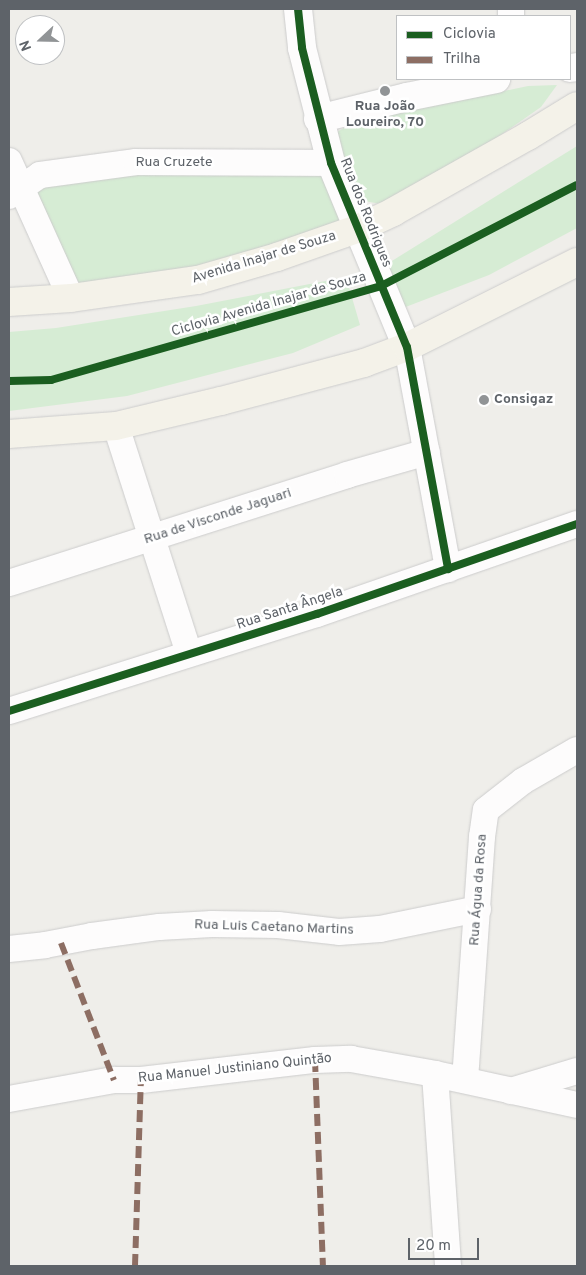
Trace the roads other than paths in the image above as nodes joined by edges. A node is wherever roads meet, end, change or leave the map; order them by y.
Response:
1 (298, 9) edge
2 (491, 80) edge
3 (577, 106) edge
4 (318, 119) junction
5 (9, 161) edge
6 (331, 164) junction
7 (15, 192) edge
8 (357, 229) junction
9 (577, 262) edge
10 (71, 298) junction
11 (9, 302) edge
12 (407, 347) junction
13 (116, 426) junction
14 (9, 434) edge
15 (427, 452) junction
16 (577, 524) edge
17 (151, 538) junction
18 (448, 570) junction
19 (9, 584) edge
20 (189, 654) junction
21 (9, 711) edge
22 (577, 750) edge
23 (478, 909) junction
24 (9, 948) edge
25 (577, 1071) edge
26 (435, 1074) junction
27 (464, 1080) junction
28 (510, 1092) junction
29 (9, 1099) edge
30 (577, 1105) edge
31 (448, 1266) edge

1 - 4 street, Rua dos Rodrigues
2 - 4 street
3 - 8 main road, Avenida Inajar de Souza
4 - 6 street, Rua dos Rodrigues
5 - 7 street
6 - 7 street, Rua Cruzete
6 - 8 street, Rua dos Rodrigues
7 - 10 street
8 - 10 main road, Avenida Inajar de Souza
8 - 12 street, Rua dos Rodrigues
9 - 12 main road
10 - 11 main road, Avenida Inajar de Souza
12 - 13 main road
12 - 15 street, Rua dos Rodrigues
13 - 14 main road
13 - 17 street
15 - 17 street, Rua de Visconde Jaguari
15 - 18 street, Rua dos Rodrigues
16 - 18 street, Rua Santa Ângela
17 - 19 street, Rua de Visconde Jaguari
17 - 20 street
18 - 20 street, Rua Santa Ângela
20 - 21 street, Rua Santa Ângela
22 - 23 street, Rua Água da Rosa
23 - 24 street, Rua Luis Caetano Martins
23 - 27 street, Rua Água da Rosa
25 - 28 street
26 - 27 street, Rua Manuel Justiniano Quintão
26 - 29 street, Rua Manuel Justiniano Quintão
26 - 31 street
27 - 28 street, Rua Manuel Justiniano Quintão
28 - 30 street, Rua Manuel Justiniano Quintão

